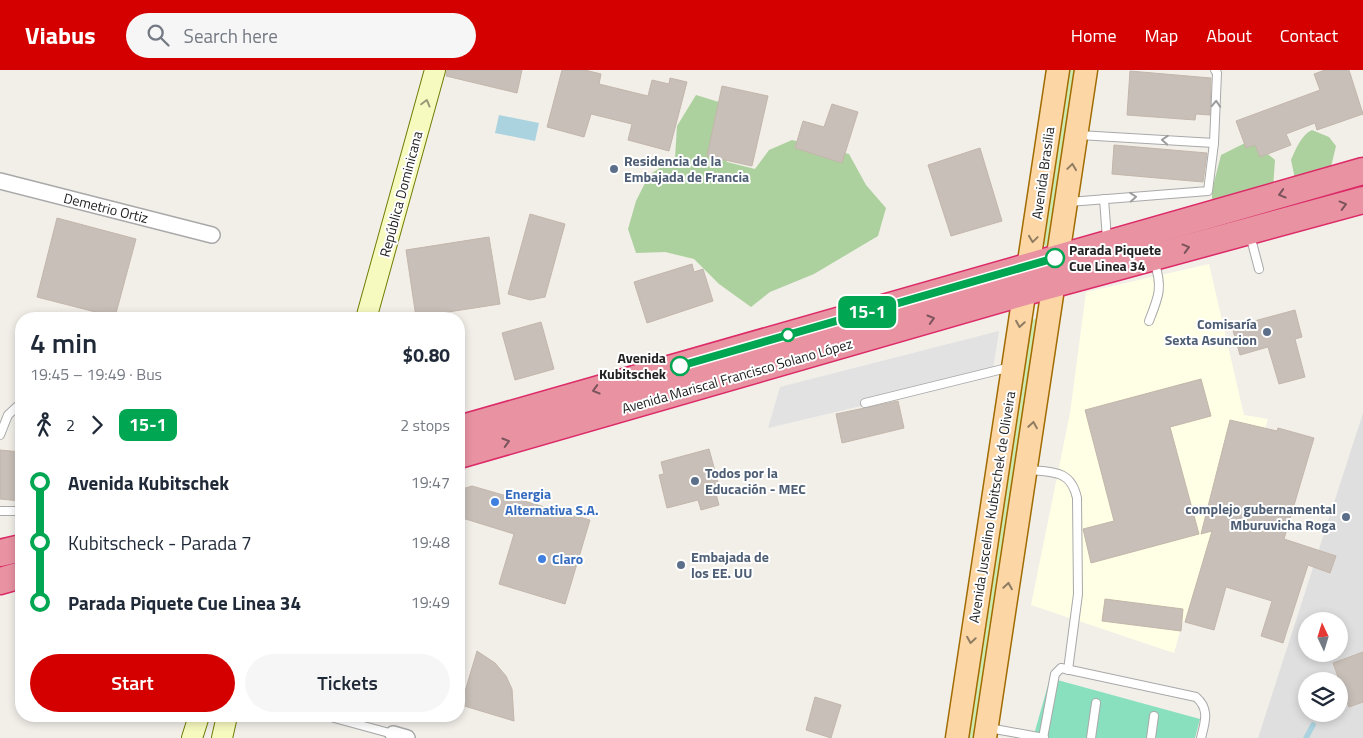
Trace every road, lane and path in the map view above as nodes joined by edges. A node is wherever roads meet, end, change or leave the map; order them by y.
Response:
1 (435, 70) edge
2 (1058, 70) edge
3 (1086, 70) edge
4 (1215, 70) edge
5 (1077, 135) junction
6 (1214, 143) junction
7 (1363, 172) edge
8 (0, 181) edge
9 (1208, 191) junction
10 (1104, 199) junction
11 (1363, 200) edge
12 (1067, 202) junction
13 (1205, 208) junction
14 (1249, 231) junction
15 (212, 235) dead end
16 (1108, 243) junction
17 (1153, 257) junction
18 (1057, 269) junction
19 (1259, 269) dead end
20 (1027, 278) junction
21 (368, 312) edge
22 (1150, 321) dead end
23 (1013, 366) junction
24 (865, 403) dead end
25 (15, 409) edge
26 (465, 427) edge
27 (0, 435) edge
28 (465, 454) edge
29 (1026, 470) junction
30 (0, 510) edge
31 (15, 511) edge
32 (15, 550) edge
33 (0, 554) edge
34 (15, 577) edge
35 (0, 581) edge
36 (975, 616) junction
37 (1003, 621) junction
38 (1068, 670) junction
39 (1096, 703) dead end
40 (1154, 716) dead end
41 (196, 722) edge
42 (226, 722) edge
43 (349, 722) edge
44 (985, 733) edge
45 (400, 736) edge
46 (192, 738) edge
47 (222, 738) edge
48 (957, 738) edge
49 (1044, 738) edge
50 (1091, 738) edge
51 (1151, 738) edge
52 (1201, 738) edge

21 -> 1 street, República Dominicana
2 -> 20 main road, Avenida Brasilia
3 - 5 main road, Avenida Brasilia
6 -> 4 lane
6 -> 5 lane
12 -> 5 main road, Avenida Brasilia
6 - 9 lane
7 -> 13 highway, Avenida Mariscal Francisco Solano López
8 - 15 street, Demetrio Ortiz
10 -> 9 lane
9 - 13 lane
10 - 12 lane
10 - 16 lane
14 -> 11 highway, Avenida Mariscal Francisco Solano López
12 - 18 main road, Avenida Brasilia
13 - 16 highway, Avenida Mariscal Francisco Solano López
17 -> 14 highway, Avenida Mariscal Francisco Solano López
14 - 19 lane
16 - 18 highway, Avenida Mariscal Francisco Solano López
17 - 18 highway, Avenida Mariscal Francisco Solano López
17 - 22 lane
18 - 20 highway, Avenida Mariscal Francisco Solano López
29 -> 18 main road, Avenida Juscelino Kubitschek de Oliveira
20 -> 23 main road, Avenida Juscelino Kubitschek de Oliveira
20 -> 26 highway, Avenida Mariscal Francisco Solano López
28 -> 20 highway, Avenida Mariscal Francisco Solano López
23 - 24 lane
23 - 36 main road, Avenida Juscelino Kubitschek de Oliveira
25 - 27 lane
37 -> 29 main road, Avenida Juscelino Kubitschek de Oliveira
29 - 38 lane
30 - 31 lane
32 - 33 highway
34 - 35 highway
36 - 37 main road
36 -> 48 main road, Avenida Juscelino Kubitschek de Oliveira
37 - 44 main road, Avenida Juscelino Kubitschek de Oliveira
38 - 49 lane
38 - 52 lane
39 - 50 lane
40 - 51 lane
41 - 46 street
42 - 47 street
43 - 45 lane
44 - 49 lane

